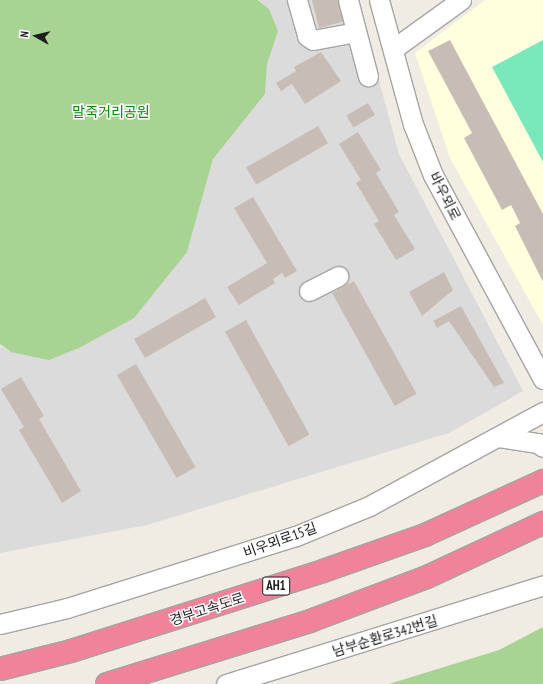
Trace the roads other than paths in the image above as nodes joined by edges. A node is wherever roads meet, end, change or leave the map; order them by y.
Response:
1 (297, 0) edge
2 (348, 0) edge
3 (379, 0) edge
4 (461, 0) edge
5 (356, 32) junction
6 (393, 49) junction
7 (368, 76) dead end
8 (338, 276) dead end
9 (309, 291) dead end
10 (542, 375) edge
11 (543, 412) edge
12 (499, 436) junction
13 (543, 447) edge
14 (543, 481) edge
15 (543, 523) edge
16 (543, 585) edge
17 (0, 624) edge
18 (0, 669) edge
19 (107, 684) edge
20 (226, 684) edge

1 - 5 street
2 - 5 street
3 - 6 street, 바우뫼로
4 - 6 street
5 - 7 street
6 - 10 street, 바우뫼로
8 - 9 street
11 - 12 street, 비우뫼로15길
12 - 13 street
12 - 17 street, 비우뫼로15길
14 - 18 highway, 경부고속도로 / AH1
15 - 19 highway
16 - 20 street, 남부순환로342번길

